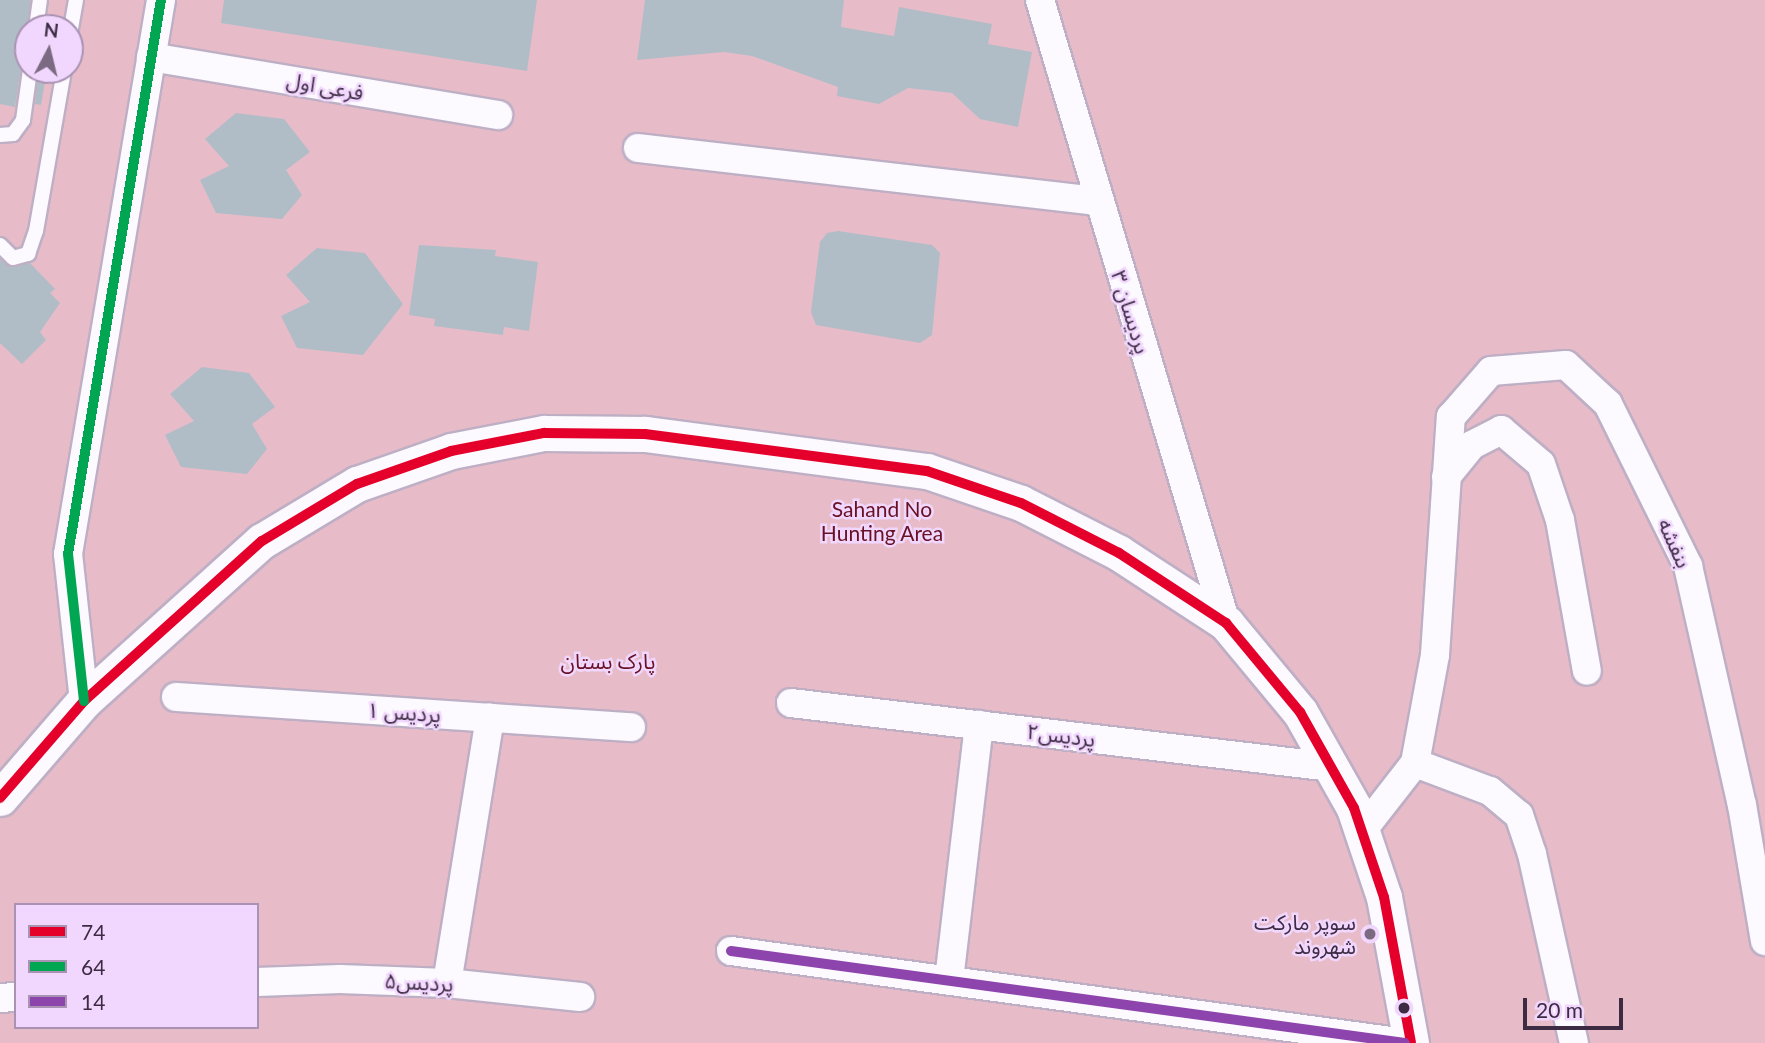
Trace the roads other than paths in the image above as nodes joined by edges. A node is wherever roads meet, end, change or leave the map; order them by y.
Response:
1 (161, 0) edge
2 (1040, 0) edge
3 (151, 57) junction
4 (28, 84) edge
5 (62, 84) edge
6 (498, 116) dead end
7 (0, 135) edge
8 (638, 148) dead end
9 (1097, 201) junction
10 (0, 246) edge
11 (1446, 477) junction
12 (1226, 623) junction
13 (1587, 671) dead end
14 (176, 697) dead end
15 (84, 701) junction
16 (790, 703) dead end
17 (490, 717) junction
18 (979, 725) junction
19 (631, 727) dead end
20 (1415, 763) junction
21 (1331, 767) junction
22 (0, 798) edge
23 (1362, 831) junction
24 (1765, 940) edge
25 (731, 951) dead end
26 (949, 980) junction
27 (259, 982) edge
28 (447, 983) junction
29 (580, 997) dead end
30 (1405, 1043) edge
31 (1411, 1043) edge
32 (1574, 1043) edge

1 - 3 street
2 - 9 street, پردیسان ۳
3 - 6 street, فرعی اول
3 - 15 street
4 - 7 lane
5 - 10 lane
8 - 9 street
9 - 12 street, پردیسان ۳
11 - 13 street
11 - 20 street, بنفشه
11 - 24 street, بنفشه
12 - 15 street
12 - 21 street
14 - 17 street, پردیس ۱
15 - 22 street
16 - 18 street, پردیس۲
17 - 19 street, پردیس ۱
17 - 28 street
18 - 21 street, پردیس۲
18 - 26 street
20 - 23 street, بنفشه
20 - 32 street
21 - 23 street
23 - 31 street
25 - 26 street
26 - 30 street
27 - 28 street, پردیس۵
28 - 29 street, پردیس۵

